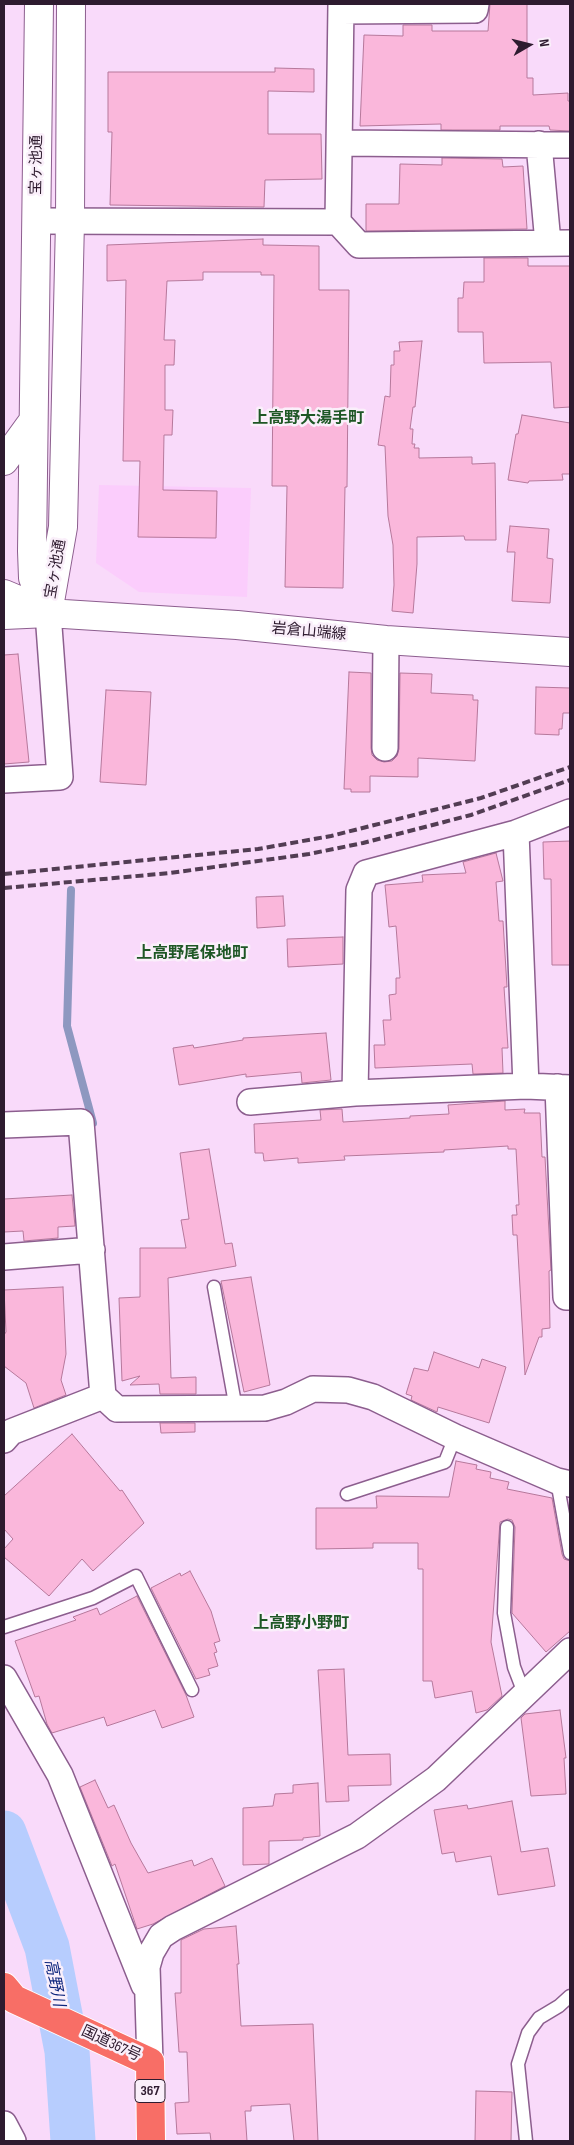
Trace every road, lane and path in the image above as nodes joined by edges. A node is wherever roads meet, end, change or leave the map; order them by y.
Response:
1 (39, 4) edge
2 (71, 4) edge
3 (476, 4) edge
4 (341, 8) edge
5 (340, 143) junction
6 (540, 144) junction
7 (570, 145) edge
8 (36, 221) junction
9 (70, 221) junction
10 (338, 222) junction
11 (559, 243) edge
12 (33, 422) junction
13 (4, 461) edge
14 (4, 594) edge
15 (48, 613) junction
16 (4, 615) edge
17 (386, 640) junction
18 (570, 652) edge
19 (385, 748) dead end
20 (4, 780) edge
21 (570, 812) edge
22 (516, 833) junction
23 (526, 1086) junction
24 (564, 1087) edge
25 (355, 1093) junction
26 (250, 1102) dead end
27 (4, 1125) edge
28 (92, 1250) junction
29 (4, 1257) edge
30 (214, 1287) dead end
31 (570, 1297) edge
32 (103, 1396) junction
33 (236, 1409) junction
34 (455, 1437) junction
35 (4, 1440) edge
36 (564, 1482) edge
37 (347, 1494) dead end
38 (507, 1528) dead end
39 (570, 1552) edge
40 (4, 1627) edge
41 (570, 1651) edge
42 (4, 1678) edge
43 (192, 1690) dead end
44 (524, 1693) junction
45 (7, 1994) edge
46 (148, 1995) junction
47 (570, 1996) edge
48 (140, 2058) junction
49 (4, 2124) edge
50 (13, 2141) edge
51 (151, 2141) edge
52 (526, 2141) edge

1 - 8 street, 宝ヶ池通
2 - 9 street, 宝ヶ池通
3 - 4 street
4 - 5 street
5 - 6 street
5 - 10 street
6 - 7 street
6 - 11 street
8 - 9 street
8 - 12 street, 宝ヶ池通
9 - 10 street
9 - 15 street, 宝ヶ池通
10 - 11 street
12 - 13 street
12 - 15 street, 宝ヶ池通
14 - 15 street
15 - 16 street
15 - 17 street, 岩倉山端線
15 - 20 street
17 - 18 street, 岩倉山端線
17 - 19 street
21 - 22 street
22 - 23 street
22 - 25 street
23 - 24 street
23 - 25 street
24 - 31 street
25 - 26 street
27 - 28 street
28 - 29 street
28 - 32 street
30 - 33 lane
32 - 33 street
32 - 35 street
33 - 34 street
34 - 36 street
34 - 37 lane
36 - 39 lane
38 - 44 lane
40 - 43 lane
41 - 44 street
42 - 46 street
44 - 46 street
45 - 48 highway, 国道367号
46 - 48 street
47 - 52 lane
48 - 51 highway, 国道367号 / 367
49 - 50 street

